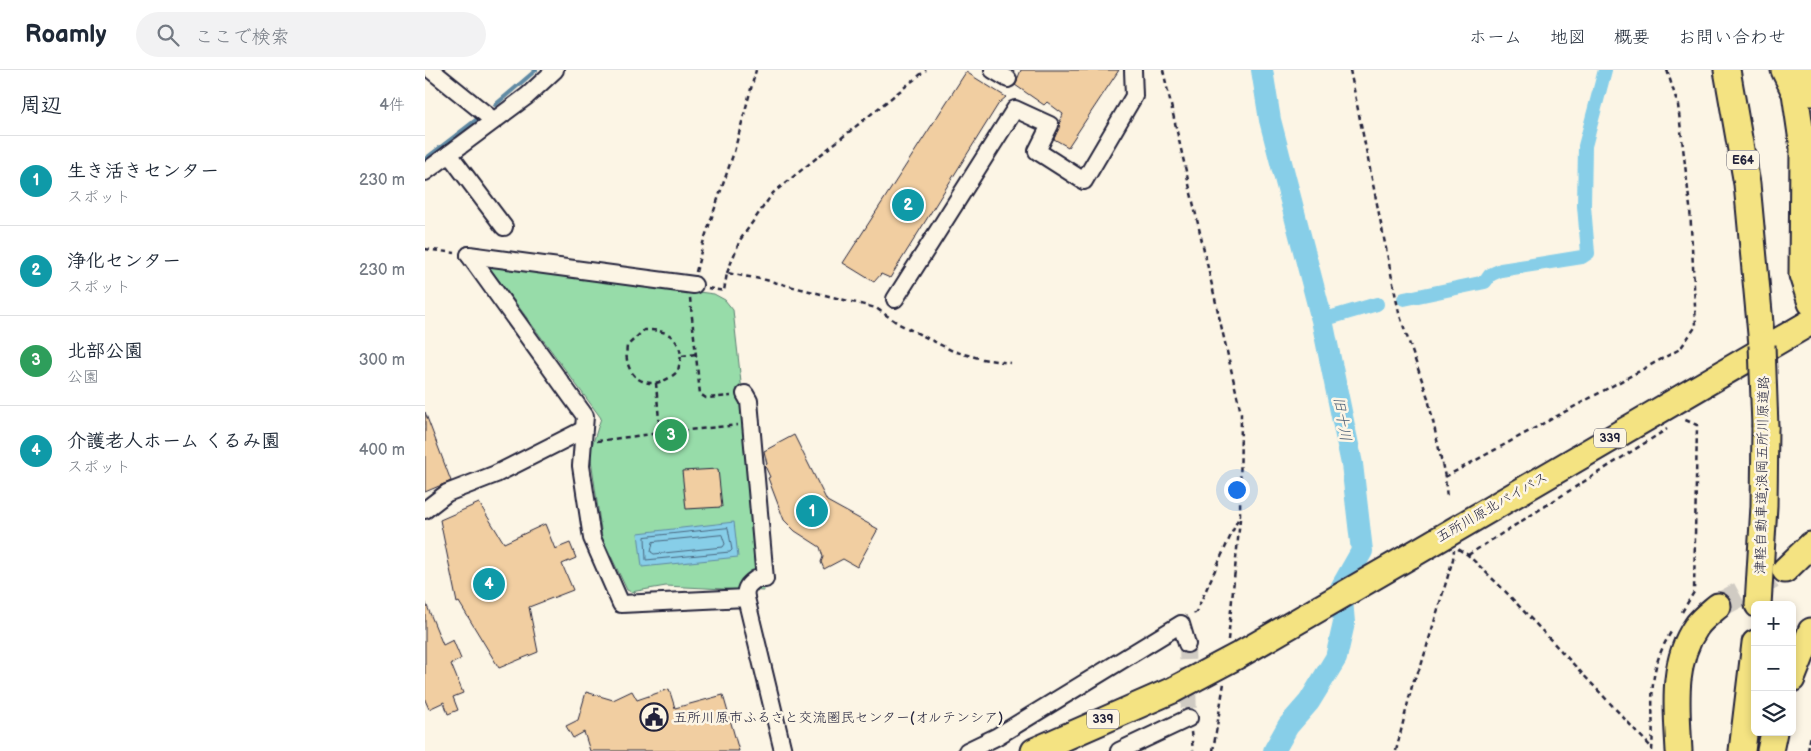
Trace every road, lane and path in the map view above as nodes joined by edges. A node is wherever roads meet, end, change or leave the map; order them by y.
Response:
1 (431, 70) edge
2 (555, 70) edge
3 (756, 70) edge
4 (926, 70) edge
5 (993, 70) edge
6 (1133, 70) edge
7 (1163, 70) edge
8 (1350, 70) edge
9 (1667, 70) edge
10 (1727, 70) edge
11 (1784, 70) edge
12 (1804, 70) edge
13 (1008, 80) dead end
14 (1811, 93) edge
15 (493, 120) junction
16 (449, 154) junction
17 (425, 172) edge
18 (504, 227) dead end
19 (425, 249) edge
20 (469, 255) junction
21 (727, 273) junction
22 (692, 285) junction
23 (895, 298) dead end
24 (1811, 303) edge
25 (1811, 322) edge
26 (696, 354) junction
27 (681, 356) junction
28 (1010, 363) dead end
29 (656, 383) junction
30 (745, 394) joint
31 (1676, 423) dead end
32 (751, 424) junction
33 (1668, 429) dead end
34 (660, 433) junction
35 (583, 437) junction
36 (1445, 477) junction
37 (1447, 499) dead end
38 (425, 510) edge
39 (1240, 515) junction
40 (1811, 545) edge
41 (1468, 555) junction
42 (1785, 570) tunnel mouth
43 (746, 598) junction
44 (1759, 601) edge
45 (1718, 606) tunnel mouth
46 (1681, 616) dead end
47 (1181, 624) junction
48 (1672, 630) dead end
49 (1811, 631) edge
50 (1187, 644) tunnel mouth
51 (1228, 645) dead end
52 (1755, 646) edge
53 (1796, 668) edge
54 (1225, 673) dead end
55 (1173, 690) junction
56 (1189, 718) joint
57 (1811, 734) edge
58 (1773, 736) edge
59 (1652, 749) edge
60 (783, 751) edge
61 (967, 751) edge
62 (1034, 751) edge
63 (1067, 751) edge
64 (1119, 751) edge
65 (1193, 751) edge
66 (1213, 751) edge
67 (1396, 751) edge
68 (1679, 751) edge
69 (1742, 751) edge
70 (1770, 751) edge
71 (1808, 751) edge

1 - 15 street
2 - 15 street
3 - 22 path
4 - 21 path
5 - 13 street
6 - 23 street
7 - 39 path
8 - 36 path
9 - 36 path
10 - 44 highway, 津軽自動車道;浪岡五所川原道路 / E64, bridge
11 - 24 highway
12 - 14 highway
15 - 16 street
16 - 17 street
16 - 18 street
19 - 20 path
20 - 22 street
20 - 35 street
21 - 22 path
21 - 28 path
22 - 26 path
25 - 55 highway, 五所川原北バイパス / 339, bridge
26 - 27 path
26 - 30 path
27 - 29 path
27 - 29 path
29 - 34 path
30 - 32 street
31 - 46 path
32 - 34 path
32 - 43 street
33 - 41 path
34 - 35 path
35 - 38 street
35 - 43 street
36 - 37 path
39 - 47 path
39 - 51 path
40 - 42 highway
41 - 59 path
41 - 67 path
43 - 60 street
45 - 68 highway
47 - 50 street
47 - 61 street
48 - 59 path
49 - 53 highway
52 - 69 highway
54 - 66 path
55 - 62 highway, 五所川原北バイパス / 339
55 - 63 highway, 五所川原北バイパス / 339
56 - 64 street
56 - 65 path
57 - 71 path
58 - 70 highway

